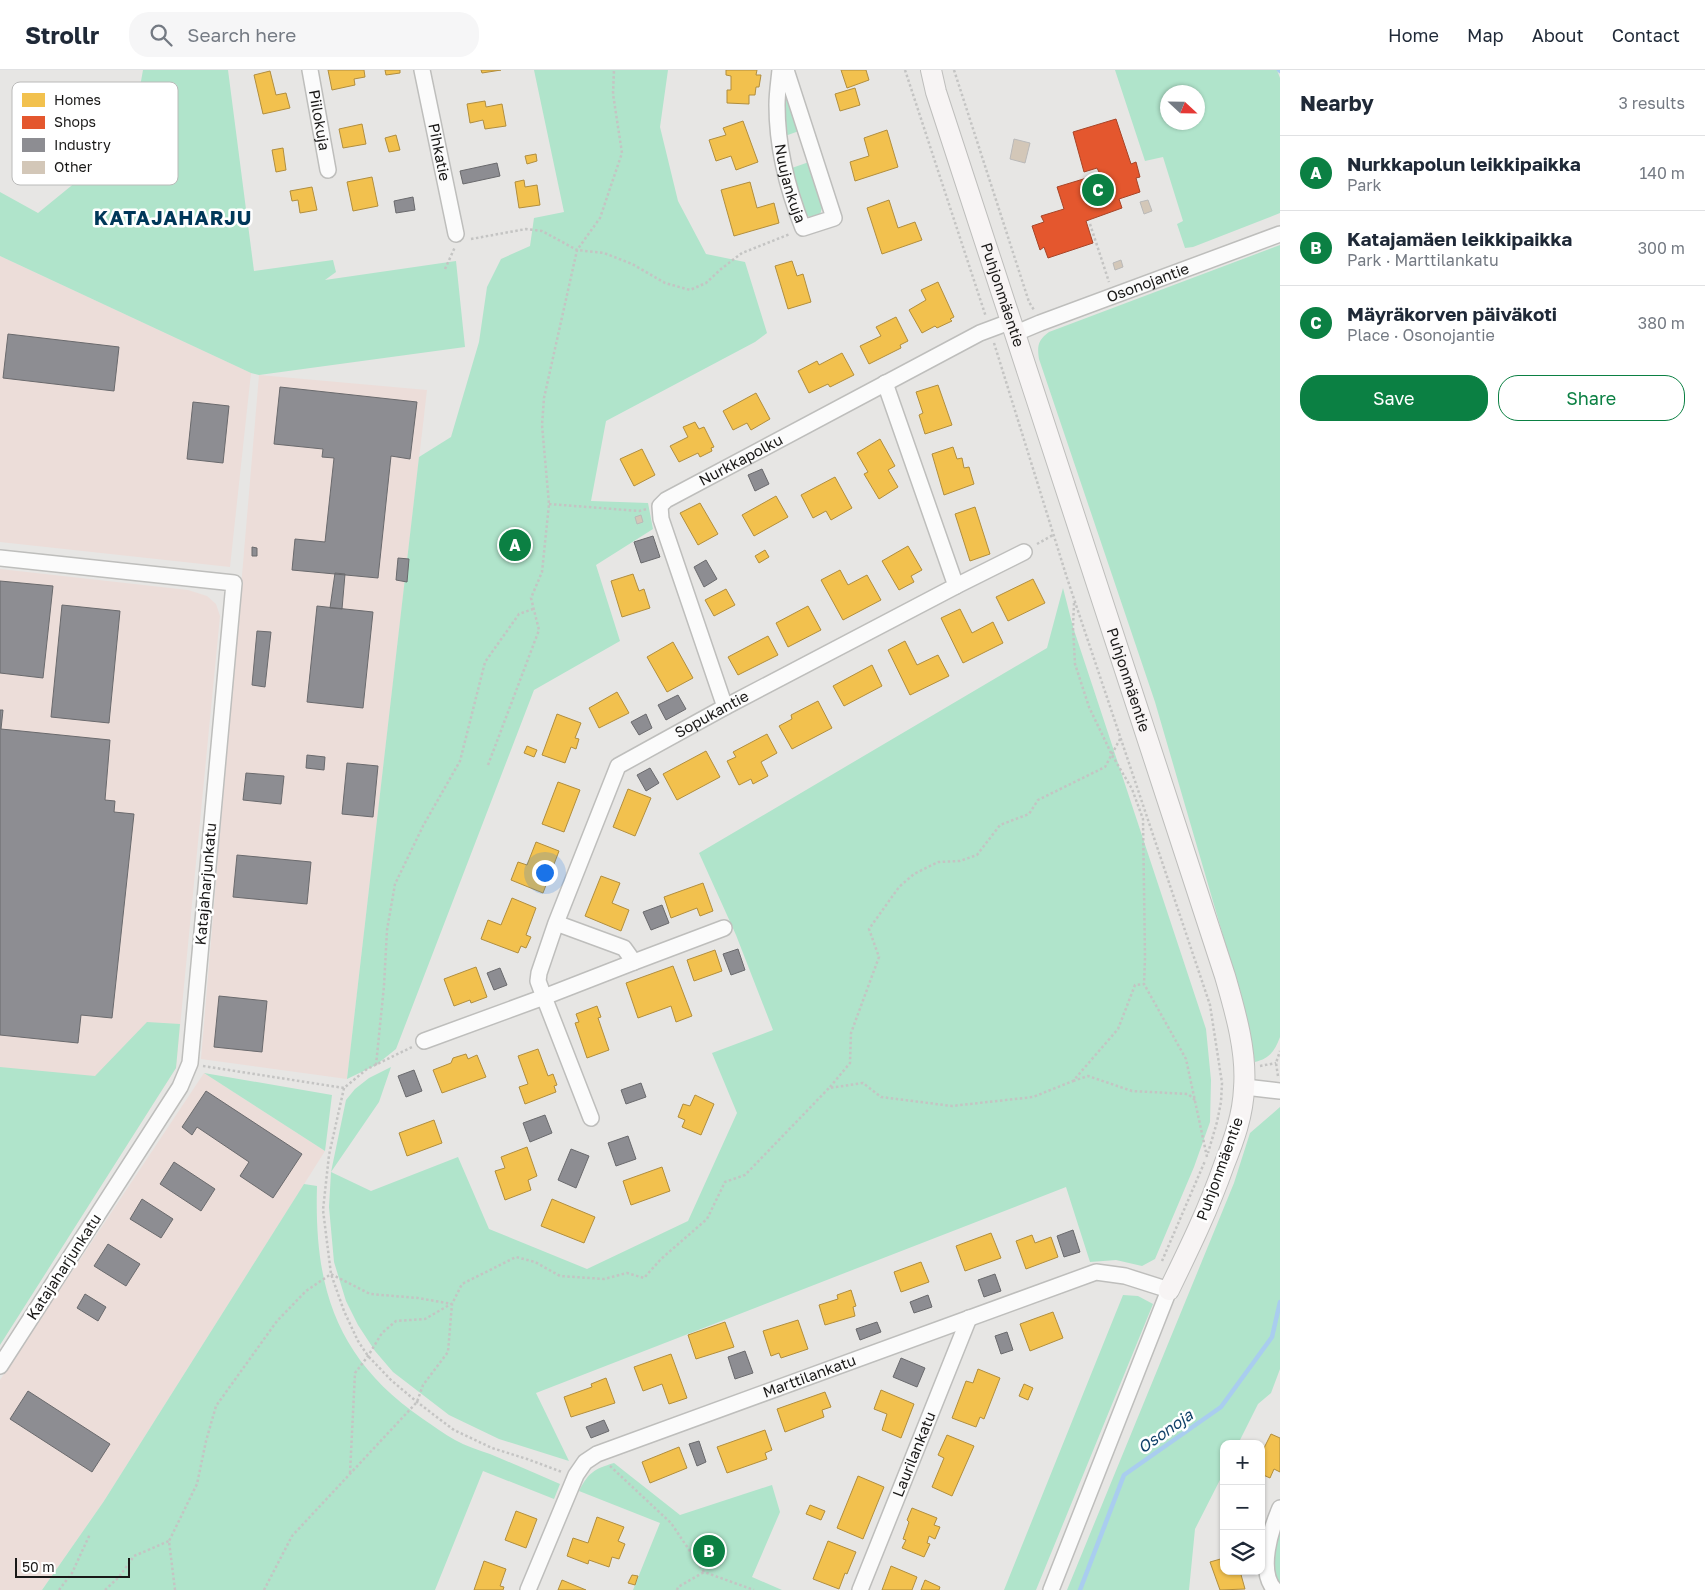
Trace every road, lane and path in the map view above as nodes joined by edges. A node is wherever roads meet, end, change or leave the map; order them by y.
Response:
1 (310, 70) edge
2 (422, 70) edge
3 (614, 70) edge
4 (780, 70) edge
5 (786, 70) edge
6 (905, 70) edge
7 (931, 70) edge
8 (954, 70) edge
9 (328, 170) dead end
10 (1090, 224) dead end
11 (803, 228) junction
12 (1280, 234) edge
13 (457, 238) junction
14 (577, 250) junction
15 (445, 268) dead end
16 (1111, 287) dead end
17 (1035, 311) dead end
18 (986, 318) dead end
19 (1014, 327) junction
20 (993, 338) dead end
21 (885, 383) junction
22 (549, 504) junction
23 (660, 506) junction
24 (1053, 535) junction
25 (1024, 552) joint
26 (0, 558) edge
27 (956, 586) junction
28 (1074, 601) junction
29 (534, 608) junction
30 (725, 707) junction
31 (1121, 738) junction
32 (1112, 755) junction
33 (488, 765) dead end
34 (556, 923) junction
35 (724, 928) dead end
36 (634, 962) junction
37 (1144, 984) junction
38 (544, 997) junction
39 (424, 1041) joint
40 (1280, 1051) edge
41 (190, 1063) junction
42 (1276, 1063) junction
43 (376, 1065) junction
44 (1254, 1066) dead end
45 (1072, 1081) junction
46 (1280, 1085) edge
47 (1244, 1087) junction
48 (344, 1088) junction
49 (829, 1088) junction
50 (1196, 1101) junction
51 (590, 1118) dead end
52 (1207, 1157) junction
53 (331, 1274) junction
54 (1161, 1287) junction
55 (452, 1304) junction
56 (969, 1318) junction
57 (368, 1356) junction
58 (0, 1366) edge
59 (417, 1402) junction
60 (597, 1454) junction
61 (350, 1475) junction
62 (576, 1475) junction
63 (1280, 1508) edge
64 (90, 1534) dead end
65 (169, 1540) junction
66 (704, 1572) junction
67 (59, 1590) edge
68 (105, 1590) edge
69 (175, 1590) edge
70 (264, 1590) edge
71 (528, 1590) edge
72 (676, 1590) edge
73 (754, 1590) edge
74 (860, 1590) edge
75 (1051, 1590) edge
76 (1275, 1590) edge

1 - 9 street, Piilokuja
2 - 13 street, Pihkatie
3 - 14 path
4 - 11 street, Nuujankuja
5 - 11 street, Nuujankuja
6 - 18 path
7 - 19 street, Puhjonmäentie
8 - 17 path
10 - 16 path
11 - 14 path
12 - 19 street, Osonojantie
13 - 14 path
13 - 15 path
14 - 22 path
19 - 21 street, Nurkkapolku
19 - 47 street, Puhjonmäentie
20 - 24 path
21 - 23 street, Nurkkapolku
21 - 27 street
22 - 23 path
22 - 29 path
23 - 30 street
24 - 25 path
24 - 28 path
25 - 27 street, Sopukantie
26 - 41 street, Katajaharjunkatu
27 - 30 street, Sopukantie
28 - 31 path
28 - 32 path
29 - 33 path
29 - 43 path
30 - 34 street, Sopukantie
31 - 32 path
31 - 52 path
32 - 37 path
32 - 49 path
34 - 36 street
34 - 38 street, Sopukantie
35 - 36 street
36 - 38 street
37 - 45 path
37 - 50 path
38 - 39 street
38 - 51 street, Sopukantie
39 - 43 path
40 - 42 path
41 - 48 path
41 - 58 street, Katajaharjunkatu
42 - 44 path
42 - 46 path
43 - 48 path
45 - 49 path
45 - 50 path
46 - 47 street
47 - 54 street, Puhjonmäentie
48 - 53 path
49 - 55 path
50 - 52 path
52 - 54 path
53 - 55 path
53 - 57 path
53 - 65 path
54 - 56 street, Marttilankatu
54 - 75 street
55 - 57 path
55 - 59 path
56 - 60 street, Marttilankatu
56 - 74 street, Laurilankatu
57 - 59 path
57 - 61 path
59 - 61 path
59 - 62 path
60 - 62 street, Marttilankatu
60 - 66 path
61 - 70 path
62 - 71 street, Marttilankatu
63 - 76 street
64 - 67 path
65 - 68 path
65 - 69 path
66 - 72 path
66 - 73 path

